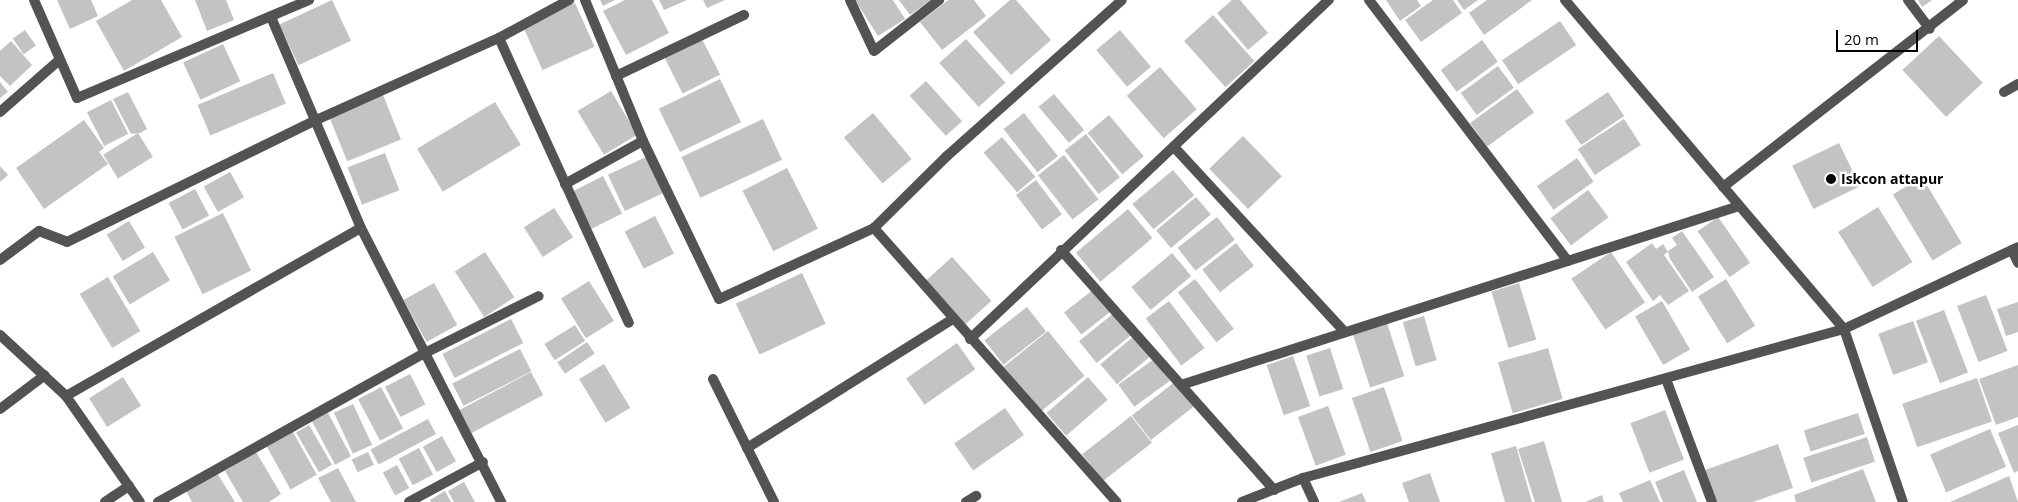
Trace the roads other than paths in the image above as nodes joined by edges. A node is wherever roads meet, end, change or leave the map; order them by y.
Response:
1 (34, 0) edge
2 (309, 0) edge
3 (568, 0) edge
4 (585, 0) edge
5 (850, 0) edge
6 (939, 0) edge
7 (1122, 0) edge
8 (1329, 0) edge
9 (1369, 0) edge
10 (1565, 0) edge
11 (1908, 0) edge
12 (1963, 0) edge
13 (744, 15) dead end
14 (271, 17) junction
15 (1930, 28) junction
16 (499, 38) junction
17 (58, 60) junction
18 (616, 76) junction
19 (2018, 84) edge
20 (2004, 92) dead end
21 (0, 112) edge
22 (314, 120) junction
23 (643, 140) junction
24 (1174, 147) junction
25 (565, 184) junction
26 (1723, 187) junction
27 (1739, 206) junction
28 (361, 228) junction
29 (874, 228) junction
30 (2015, 248) edge
31 (1061, 250) junction
32 (0, 260) edge
33 (1568, 261) junction
34 (2018, 263) edge
35 (539, 296) dead end
36 (952, 320) junction
37 (629, 323) dead end
38 (1844, 329) junction
39 (1345, 332) junction
40 (0, 335) edge
41 (970, 339) junction
42 (425, 353) junction
43 (45, 375) junction
44 (713, 379) dead end
45 (1666, 379) junction
46 (1184, 384) junction
47 (66, 396) junction
48 (0, 409) edge
49 (747, 448) junction
50 (483, 462) junction
51 (1303, 478) junction
52 (128, 486) junction
53 (1274, 490) junction
54 (976, 496) dead end
55 (105, 502) edge
56 (140, 502) edge
57 (158, 502) edge
58 (409, 502) edge
59 (501, 502) edge
60 (774, 502) edge
61 (966, 502) edge
62 (1116, 502) edge
63 (1242, 502) edge
64 (1314, 502) edge
65 (1712, 502) edge
66 (1903, 502) edge

1 - 17 street
2 - 14 street
3 - 16 street
4 - 18 street
5 - 6 street
7 - 29 street
8 - 24 street
9 - 33 street
10 - 26 street
11 - 15 street
12 - 15 street
13 - 18 street
14 - 17 street
14 - 22 street
15 - 26 street
16 - 22 street
16 - 25 street
17 - 21 street
18 - 23 street
19 - 20 street
22 - 28 street
22 - 32 street
23 - 25 street
23 - 29 street
24 - 31 street
24 - 39 street
25 - 37 street
26 - 27 street
27 - 33 street
27 - 38 street
28 - 42 street
28 - 47 street
29 - 36 street
30 - 34 street
30 - 38 street
31 - 41 street
31 - 46 street
33 - 39 street
35 - 42 street
36 - 41 street
36 - 49 street
38 - 45 street
38 - 66 street
39 - 46 street
40 - 43 street
41 - 62 street
42 - 50 street
42 - 57 street
43 - 47 street
43 - 48 street
44 - 49 street
45 - 51 street
45 - 65 street
46 - 53 street
47 - 52 street
49 - 60 street
50 - 58 street
50 - 59 street
51 - 53 street
51 - 64 street
52 - 55 street
52 - 56 street
53 - 63 street
54 - 61 street

